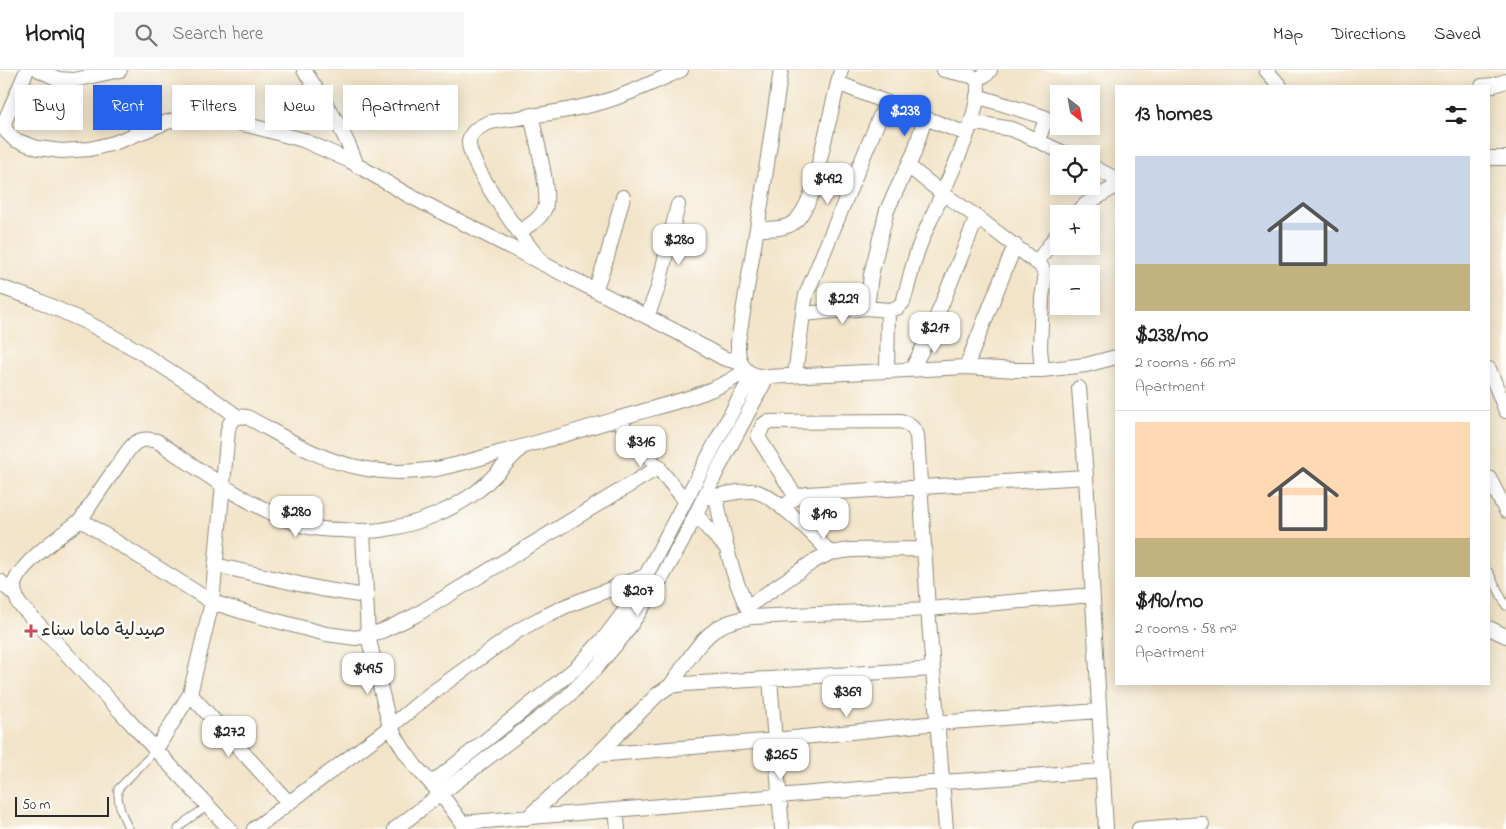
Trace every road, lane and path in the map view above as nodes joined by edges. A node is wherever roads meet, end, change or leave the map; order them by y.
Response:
1 (27, 70) edge
2 (39, 70) edge
3 (120, 70) edge
4 (304, 70) edge
5 (681, 70) edge
6 (781, 70) edge
7 (944, 70) edge
8 (990, 70) edge
9 (1266, 70) edge
10 (839, 76) edge
11 (977, 79) junction
12 (1506, 80) edge
13 (1279, 85) edge
14 (1490, 85) edge
15 (977, 96) junction
16 (886, 102) junction
17 (531, 115) junction
18 (925, 118) junction
19 (969, 128) junction
20 (5, 135) edge
21 (1038, 140) junction
22 (1050, 146) edge
23 (1490, 158) edge
24 (1506, 158) edge
25 (357, 166) junction
26 (908, 166) junction
27 (1100, 171) edge
28 (1115, 178) edge
29 (1115, 187) edge
30 (942, 193) junction
31 (623, 197) dead end
32 (678, 205) dead end
33 (1085, 205) edge
34 (977, 217) junction
35 (757, 229) junction
36 (519, 232) junction
37 (1050, 244) edge
38 (1015, 245) junction
39 (1037, 262) junction
40 (544, 264) junction
41 (0, 287) edge
42 (595, 290) junction
43 (867, 308) junction
44 (888, 310) junction
45 (804, 314) junction
46 (647, 317) junction
47 (1115, 357) edge
48 (966, 367) junction
49 (747, 369) junction
50 (912, 369) junction
51 (887, 370) junction
52 (1042, 370) junction
53 (1490, 371) edge
54 (795, 375) junction
55 (767, 377) junction
56 (1079, 388) dead end
57 (1506, 411) edge
58 (238, 417) junction
59 (617, 419) junction
60 (522, 447) junction
61 (659, 467) junction
62 (1086, 477) junction
63 (1490, 480) edge
64 (222, 485) junction
65 (921, 488) junction
66 (710, 497) junction
67 (796, 497) junction
68 (685, 500) junction
69 (782, 508) junction
70 (1506, 511) edge
71 (696, 514) junction
72 (81, 520) junction
73 (363, 531) junction
74 (725, 546) junction
75 (925, 549) junction
76 (830, 553) junction
77 (215, 565) junction
78 (1490, 574) edge
79 (646, 576) junction
80 (0, 581) edge
81 (15, 595) junction
82 (1092, 595) junction
83 (366, 596) junction
84 (212, 602) junction
85 (1506, 606) edge
86 (928, 609) junction
87 (749, 612) junction
88 (1490, 628) edge
89 (368, 636) junction
90 (1506, 636) edge
91 (934, 669) junction
92 (770, 679) junction
93 (670, 686) junction
94 (190, 694) junction
95 (1099, 711) junction
96 (937, 723) junction
97 (390, 727) junction
98 (775, 740) junction
99 (155, 750) junction
100 (598, 755) junction
101 (1102, 771) junction
102 (942, 782) junction
103 (436, 789) junction
104 (779, 796) junction
105 (289, 803) junction
106 (208, 806) junction
107 (616, 810) junction
108 (528, 818) junction
109 (1202, 824) dead end
110 (463, 826) edge
111 (129, 829) edge
112 (178, 829) edge
113 (230, 829) edge
114 (254, 829) edge
115 (396, 829) edge
116 (618, 829) edge
117 (782, 829) edge
118 (946, 829) edge
119 (1106, 829) edge
120 (1139, 829) edge

1 - 20 street
2 - 3 street
4 - 25 street
5 - 17 street
6 - 35 street
7 - 11 street
8 - 11 street
9 - 13 street
10 - 16 street
10 - 35 street
11 - 15 street
12 - 14 street
15 - 19 street
15 - 21 street
16 - 18 street
16 - 45 street
17 - 36 street
17 - 36 street
18 - 19 street
18 - 26 street
19 - 21 street
19 - 30 street
20 - 25 street
21 - 22 street
23 - 24 street
25 - 40 street
26 - 30 street
26 - 43 street
27 - 28 street
29 - 33 street
30 - 34 street
30 - 44 street
31 - 42 street
32 - 46 street
34 - 38 street
34 - 50 street
35 - 49 street
36 - 40 street
37 - 39 street
38 - 39 street
38 - 48 street
39 - 52 street
40 - 42 street
41 - 58 street
42 - 46 street
43 - 44 street
43 - 45 street
44 - 51 street
45 - 54 street
46 - 49 street
47 - 52 street
48 - 50 street
48 - 52 street
49 - 55 street
49 - 59 street
49 - 68 street
50 - 51 street
51 - 54 street
53 - 57 street
54 - 55 street
55 - 66 street
56 - 62 street
58 - 60 street
58 - 64 street
59 - 60 street
59 - 61 street
60 - 73 street
61 - 68 street
61 - 89 street
62 - 65 street
62 - 82 street
63 - 70 street
64 - 72 street
64 - 73 street
64 - 77 street
65 - 67 street
65 - 67 street
65 - 75 street
66 - 69 street
66 - 71 street
66 - 74 street
67 - 69 street
68 - 79 street
69 - 76 street
71 - 74 street
71 - 103 street
72 - 81 street
72 - 84 street
73 - 83 street
74 - 87 street
75 - 76 street
75 - 86 street
76 - 87 street
77 - 83 street
77 - 84 street
78 - 85 lane
79 - 97 street
79 - 103 street
80 - 81 street
81 - 99 street
82 - 86 street
82 - 95 street
83 - 89 street
84 - 89 street
84 - 94 street
86 - 87 street
86 - 91 street
87 - 93 street
88 - 90 street
89 - 97 street
91 - 92 street
91 - 96 street
92 - 93 street
92 - 98 street
93 - 100 street
94 - 99 street
94 - 105 street
95 - 96 street
95 - 101 street
96 - 98 street
96 - 102 street
97 - 103 street
97 - 105 street
98 - 100 street
98 - 104 street
99 - 106 street
99 - 111 lane
100 - 108 street
101 - 102 street
101 - 119 street
102 - 104 street
102 - 118 street
103 - 110 street
103 - 115 street
104 - 107 street
104 - 117 street
105 - 114 street
106 - 112 lane
106 - 113 street
107 - 108 street
107 - 116 street
108 - 110 street
109 - 120 street

